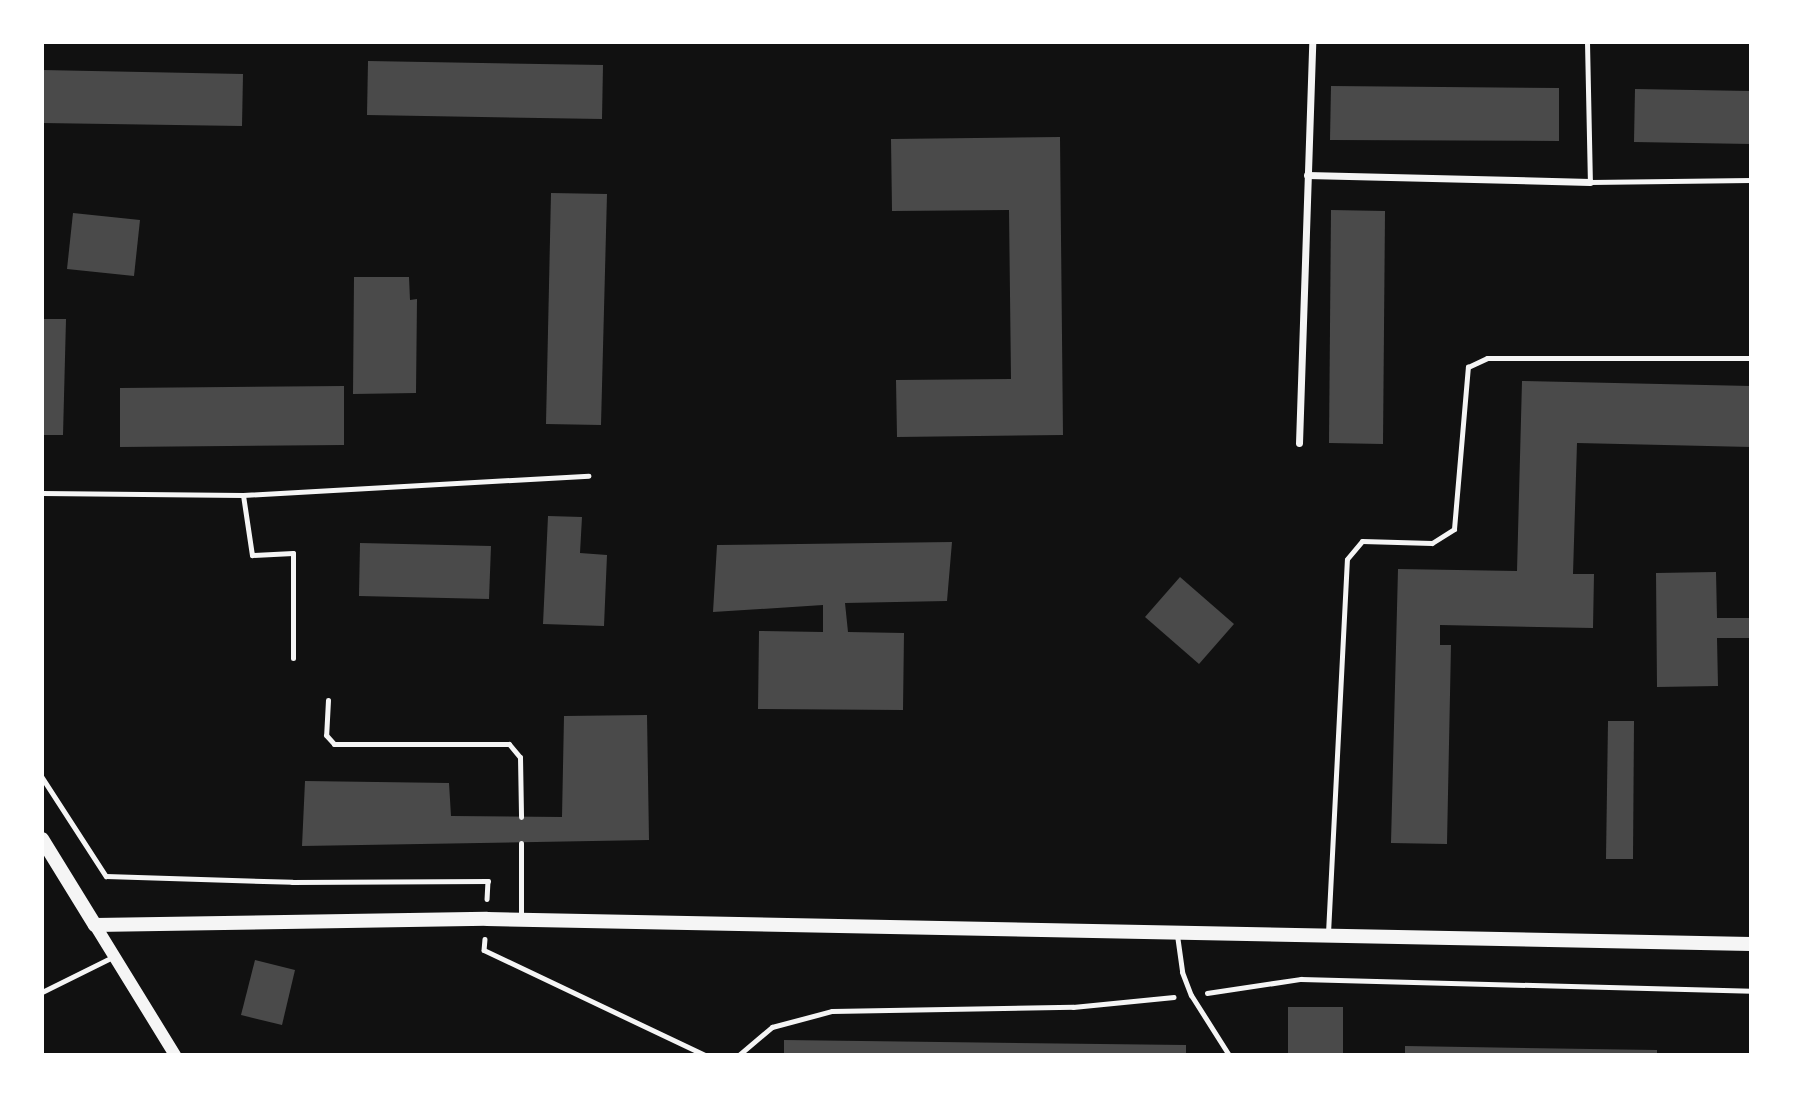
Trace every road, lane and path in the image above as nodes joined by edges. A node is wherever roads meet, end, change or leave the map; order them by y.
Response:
1 (1312, 42) edge
2 (1587, 42) edge
3 (1307, 175) junction
4 (1751, 180) edge
5 (1590, 182) junction
6 (1751, 358) edge
7 (1299, 443) dead end
8 (588, 476) dead end
9 (42, 493) edge
10 (243, 495) junction
11 (293, 658) dead end
12 (328, 700) dead end
13 (521, 817) dead end
14 (42, 839) edge
15 (521, 843) dead end
16 (521, 920) junction
17 (95, 925) junction
18 (1177, 933) junction
19 (1328, 936) junction
20 (1751, 944) edge
21 (114, 956) junction
22 (1751, 991) edge
23 (42, 992) edge
24 (1191, 995) junction
25 (175, 1055) edge
26 (739, 1055) edge
27 (1229, 1055) edge

1 - 3 street
2 - 5 lane
3 - 5 street
3 - 7 street
4 - 5 lane
6 - 19 lane
8 - 10 lane
9 - 10 lane
10 - 11 lane
12 - 13 lane
14 - 17 main road
15 - 16 lane
16 - 17 main road
16 - 18 main road
17 - 21 street
18 - 19 main road
18 - 24 lane
19 - 20 main road
21 - 23 lane
21 - 25 street
22 - 24 path
24 - 26 path
24 - 27 lane

